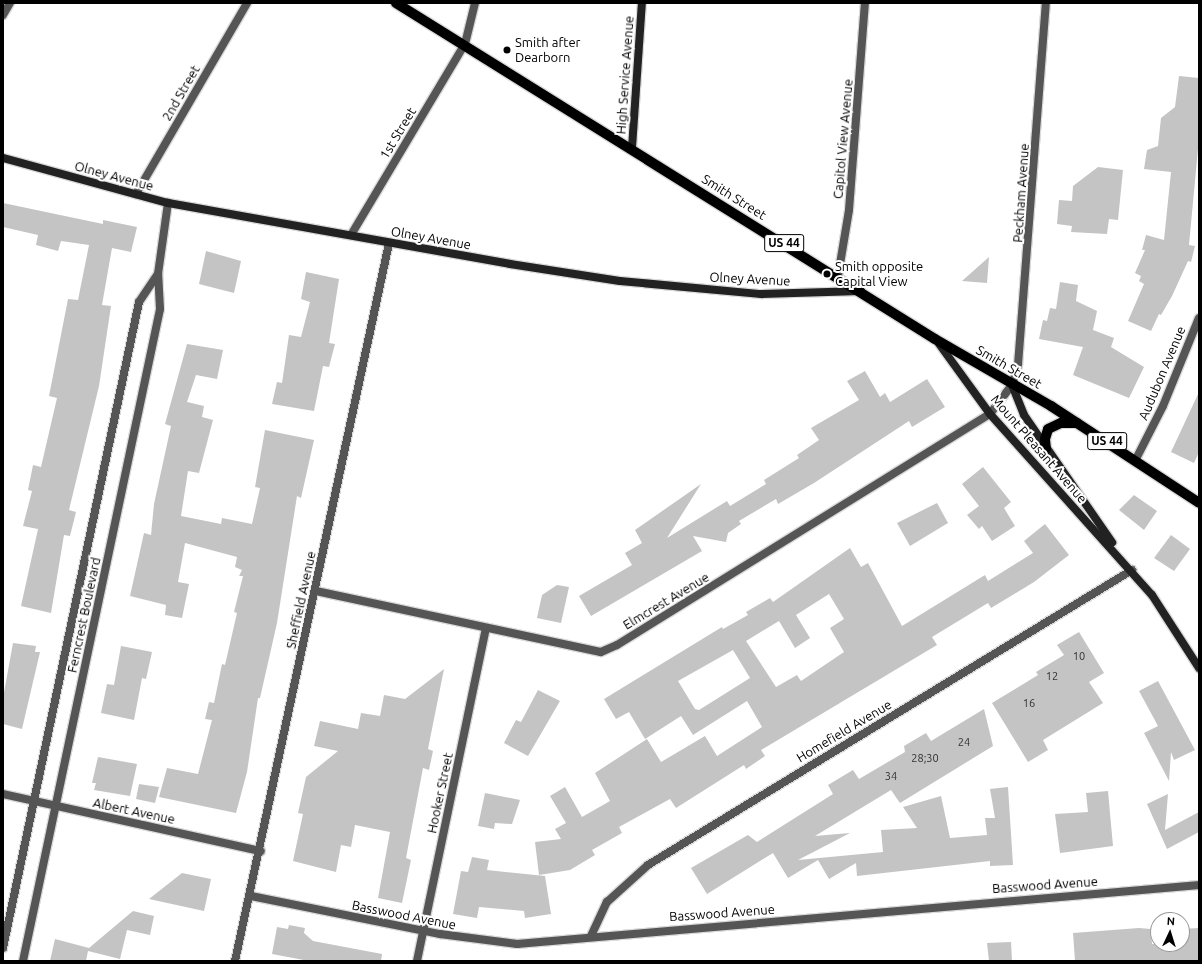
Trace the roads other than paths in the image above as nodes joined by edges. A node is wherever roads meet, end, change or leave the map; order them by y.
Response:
1 (10, 3) edge
2 (247, 3) edge
3 (396, 3) edge
4 (475, 3) edge
5 (642, 3) edge
6 (866, 3) edge
7 (1046, 3) edge
8 (3, 15) edge
9 (465, 44) junction
10 (632, 148) junction
11 (3, 158) edge
12 (136, 194) junction
13 (168, 203) junction
14 (351, 235) junction
15 (389, 243) junction
16 (158, 274) junction
17 (838, 276) junction
18 (861, 291) junction
19 (1199, 318) edge
20 (935, 339) junction
21 (1012, 385) junction
22 (990, 414) junction
23 (1079, 423) junction
24 (1046, 450) junction
25 (1136, 459) junction
26 (1199, 503) edge
27 (1132, 570) junction
28 (316, 591) junction
29 (486, 629) junction
30 (1199, 668) edge
31 (3, 794) edge
32 (34, 801) junction
33 (56, 806) junction
34 (261, 851) junction
35 (1199, 886) edge
36 (251, 896) junction
37 (423, 931) junction
38 (591, 936) junction
39 (3, 948) edge
40 (23, 961) edge
41 (235, 961) edge
42 (417, 961) edge

1 - 8 street
2 - 12 street, 2nd Street
3 - 9 main road, Smith Street / US 44
4 - 9 street, 1st Street
5 - 10 street, High Service Avenue
6 - 17 street, Capitol View Avenue
7 - 21 street, Peckham Avenue
9 - 10 main road, Smith Street / US 44
9 - 14 street, 1st Street
10 - 17 main road, Smith Street / US 44
11 - 12 street, Olney Avenue
12 - 13 street, Olney Avenue
13 - 14 street, Olney Avenue
13 - 16 street, Ferncrest Boulevard
14 - 15 street, Olney Avenue
15 - 18 street, Olney Avenue
15 - 28 street, Sheffield Avenue
16 - 32 street, Ferncrest Boulevard
16 - 33 street, Ferncrest Boulevard
17 - 18 main road, Smith Street / US 44
18 - 20 main road, Smith Street / US 44
19 - 25 street, Audubon Avenue
20 - 21 main road, Smith Street / US 44
20 - 22 street, Mount Pleasant Avenue
21 - 22 street
21 - 23 main road, Smith Street / US 44
21 - 24 street, Mount Pleasant Avenue
22 - 27 street, Mount Pleasant Avenue
22 - 29 street, Elmcrest Avenue
23 - 24 main road
23 - 25 main road, Smith Street / US 44
24 - 27 street, Mount Pleasant Avenue
25 - 26 main road, Smith Street / US 44
27 - 30 street, Mount Pleasant Avenue
27 - 38 street, Homefield Avenue
28 - 29 street, Elmcrest Avenue
28 - 34 street, Sheffield Avenue
29 - 37 street, Hooker Street
31 - 32 street, Albert Avenue
32 - 33 street, Albert Avenue
32 - 39 street, Ferncrest Boulevard
33 - 34 street, Albert Avenue
33 - 40 street, Ferncrest Boulevard
34 - 36 street, Sheffield Avenue
35 - 38 street, Basswood Avenue
36 - 37 street, Basswood Avenue
36 - 41 street, Sheffield Avenue
37 - 38 street, Basswood Avenue
37 - 42 street, Hooker Street

